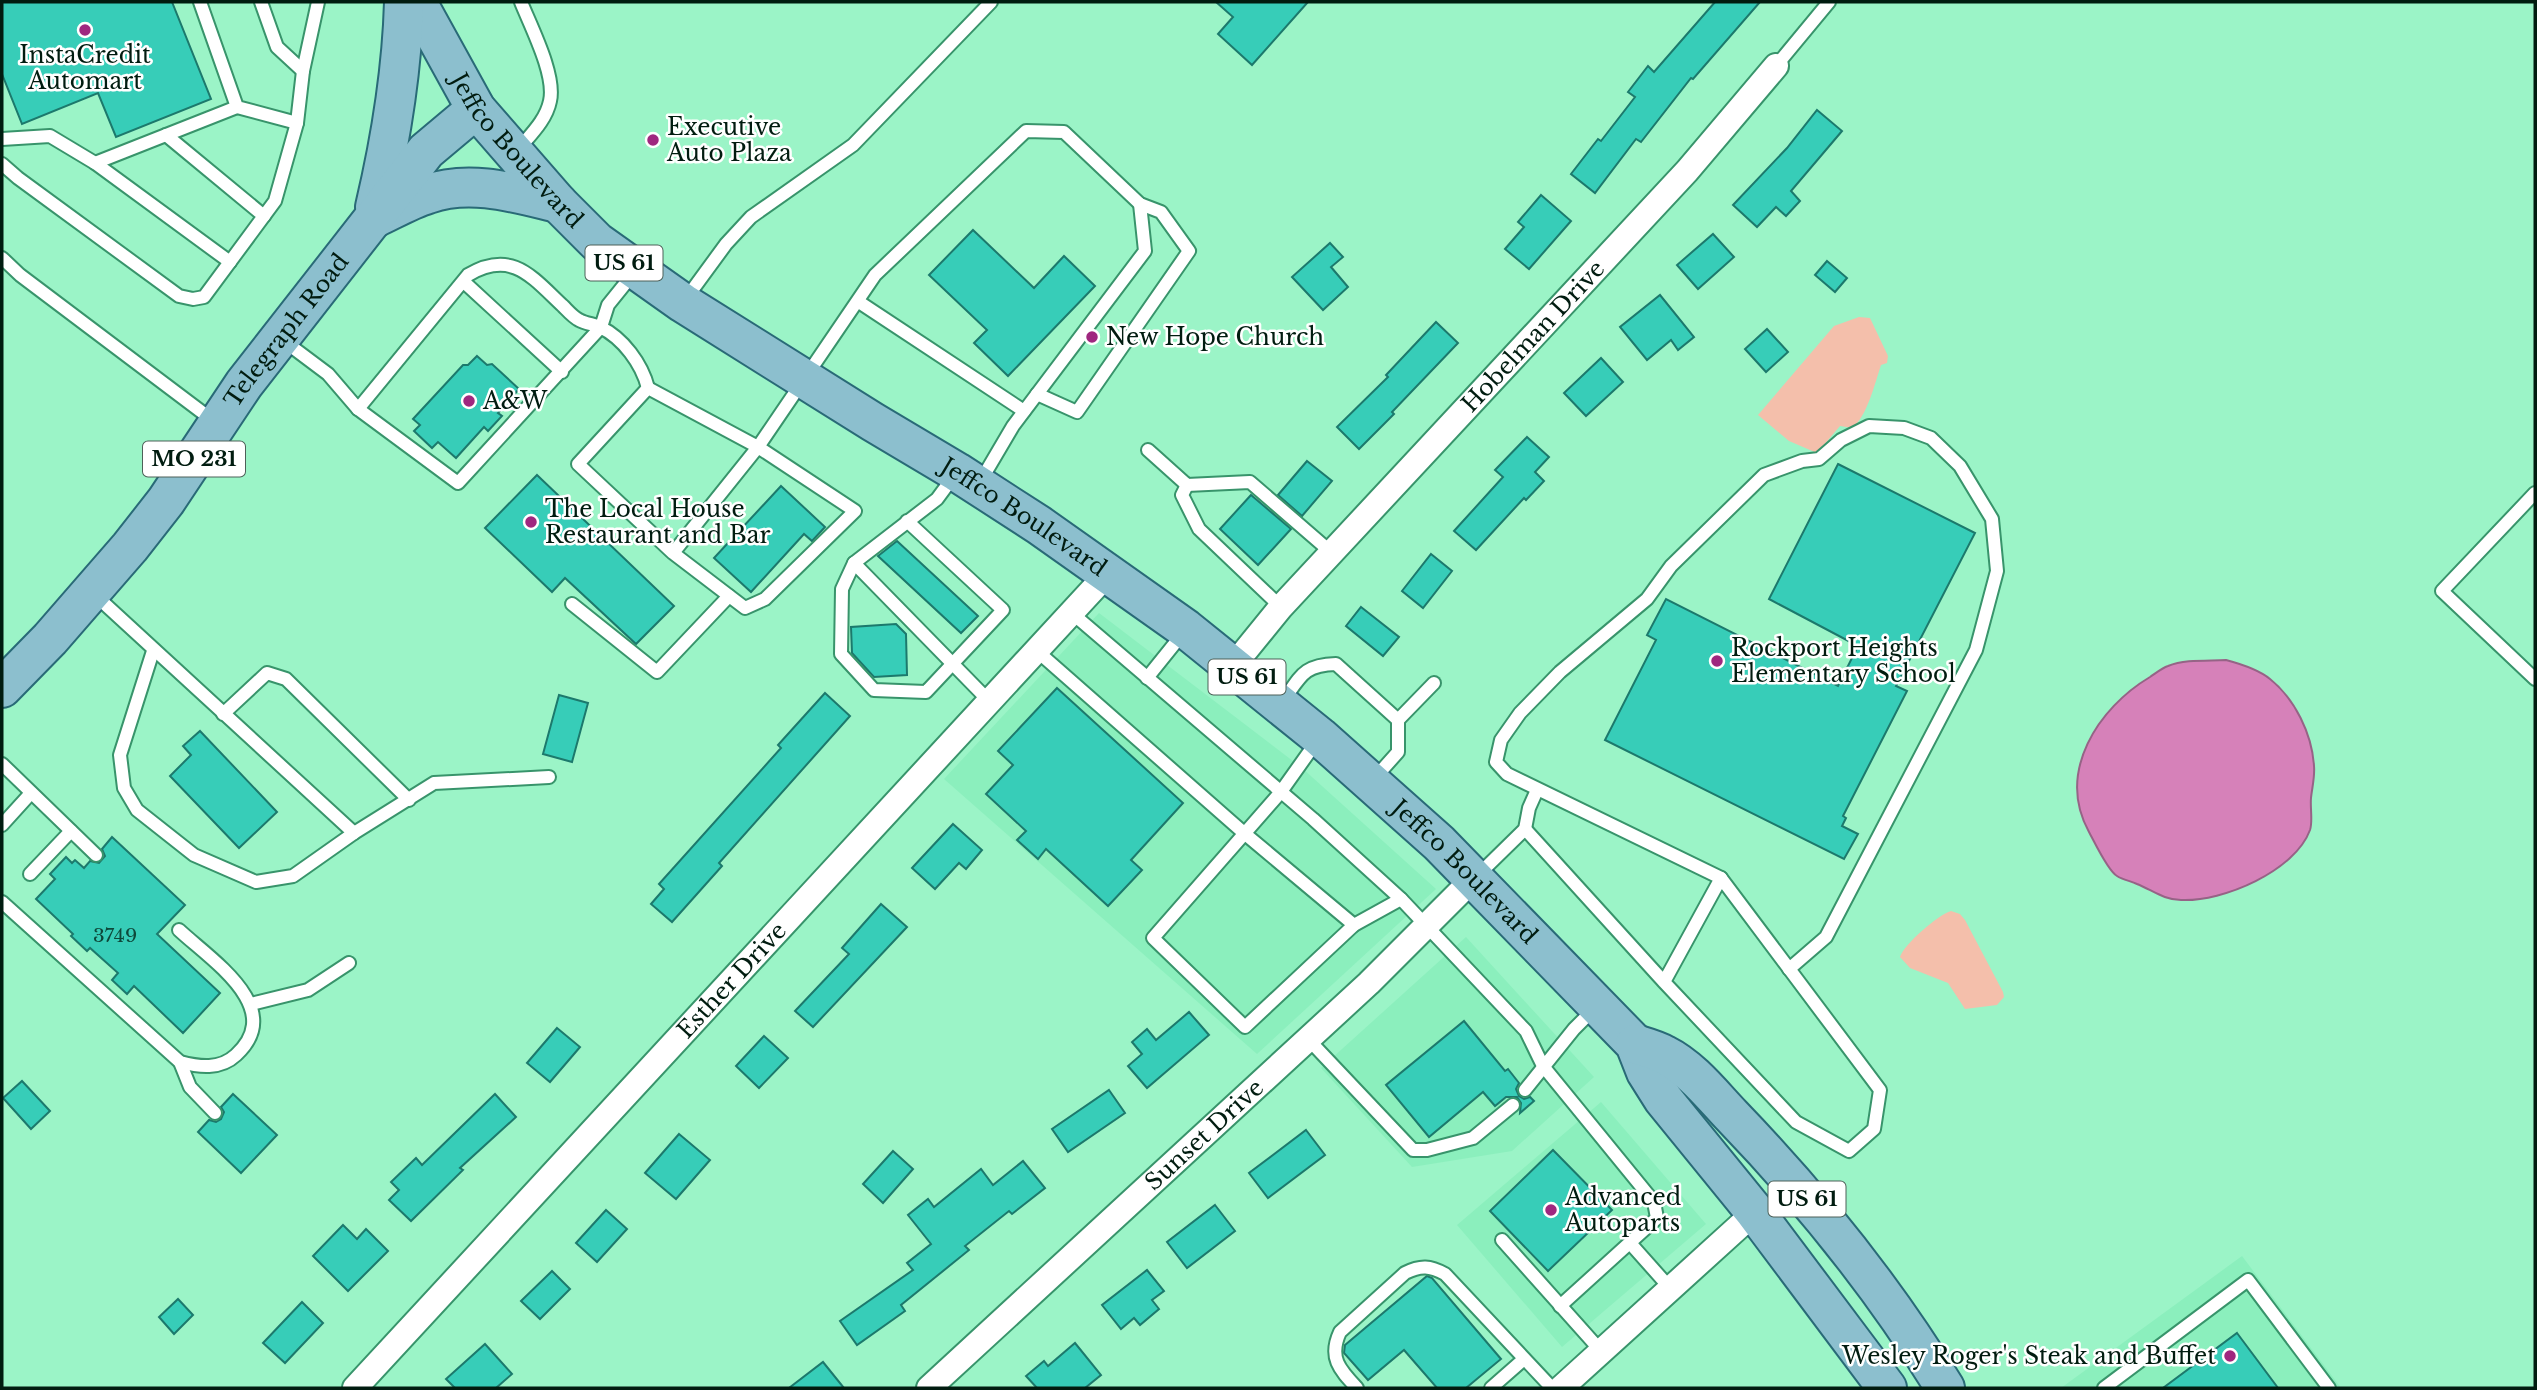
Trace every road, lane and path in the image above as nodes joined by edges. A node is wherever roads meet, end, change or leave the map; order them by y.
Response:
1 (200, 2) edge
2 (261, 2) edge
3 (318, 2) edge
4 (404, 2) edge
5 (417, 2) edge
6 (521, 2) edge
7 (991, 2) edge
8 (1829, 2) edge
9 (1776, 66) joint
10 (303, 71) junction
11 (237, 107) junction
12 (476, 108) junction
13 (297, 123) junction
14 (166, 135) junction
15 (2, 139) edge
16 (514, 154) junction
17 (95, 163) junction
18 (2, 164) edge
19 (558, 203) junction
20 (1140, 204) junction
21 (264, 216) junction
22 (372, 219) junction
23 (3, 261) edge
24 (230, 262) junction
25 (636, 271) junction
26 (464, 282) junction
27 (859, 302) junction
28 (683, 303) junction
29 (601, 327) junction
30 (280, 338) junction
31 (562, 372) junction
32 (804, 379) junction
33 (648, 388) junction
34 (1037, 394) junction
35 (358, 409) junction
36 (1024, 411) junction
37 (218, 424) junction
38 (758, 447) junction
39 (1148, 450) dead end
40 (968, 478) junction
41 (1187, 485) junction
42 (2535, 493) edge
43 (907, 521) junction
44 (673, 553) junction
45 (1332, 553) junction
46 (854, 563) junction
47 (1109, 572) junction
48 (92, 592) junction
49 (729, 596) junction
50 (572, 604) dead end
51 (1281, 607) junction
52 (1073, 614) junction
53 (1186, 629) junction
54 (153, 651) junction
55 (1037, 651) junction
56 (951, 663) junction
57 (1233, 666) junction
58 (1147, 678) junction
59 (2535, 679) edge
60 (1434, 683) dead end
61 (2, 688) edge
62 (990, 703) junction
63 (1280, 704) junction
64 (223, 714) junction
65 (1398, 720) junction
66 (1320, 737) junction
67 (2, 764) edge
68 (549, 777) dead end
69 (1371, 782) junction
70 (1537, 790) junction
71 (32, 793) junction
72 (1280, 793) junction
73 (409, 800) junction
74 (2, 825) edge
75 (1525, 829) junction
76 (71, 831) junction
77 (354, 833) junction
78 (1244, 833) junction
79 (96, 855) dead end
80 (30, 874) dead end
81 (1475, 877) junction
82 (1721, 878) junction
83 (1401, 899) junction
84 (2, 902) edge
85 (1354, 925) junction
86 (1425, 926) junction
87 (179, 930) dead end
88 (349, 963) dead end
89 (1789, 969) junction
90 (1664, 982) junction
91 (251, 1004) junction
92 (1598, 1005) junction
93 (1309, 1040) junction
94 (1635, 1044) junction
95 (180, 1062) junction
96 (1543, 1066) junction
97 (1525, 1090) dead end
98 (1513, 1105) dead end
99 (215, 1113) dead end
100 (1755, 1212) junction
101 (1502, 1240) dead end
102 (1630, 1243) junction
103 (1670, 1288) junction
104 (1560, 1306) junction
105 (1601, 1351) junction
106 (1524, 1359) junction
107 (355, 1388) edge
108 (929, 1388) edge
109 (1357, 1388) edge
110 (1491, 1388) edge
111 (1552, 1388) edge
112 (1561, 1388) edge
113 (1887, 1388) edge
114 (1945, 1388) edge
115 (2104, 1388) edge
116 (2329, 1388) edge

1 - 11 lane
2 - 10 lane
3 - 10 lane
4 - 22 main road
5 - 12 main road, Jeffco Boulevard / US 61
6 - 16 lane
7 - 28 lane
8 - 9 lane, Hobelman Drive
9 - 45 street, Hobelman Drive
10 - 13 lane
11 - 13 lane
11 - 14 lane
12 - 16 main road, Jeffco Boulevard / US 61
12 - 22 main road, Telegraph Road / MO 231
13 - 21 lane
14 - 17 lane
14 - 21 lane
15 - 17 lane
16 - 19 main road, Jeffco Boulevard / US 61
17 - 24 lane
18 - 24 lane
19 - 22 main road
19 - 25 main road, Jeffco Boulevard / US 61
20 - 27 lane
20 - 34 lane
20 - 34 lane
21 - 24 lane
22 - 30 main road, Telegraph Road / MO 231
23 - 37 lane
25 - 28 main road, Jeffco Boulevard / US 61
25 - 29 lane
26 - 29 lane
26 - 31 lane
26 - 35 lane
27 - 32 lane
27 - 36 lane
28 - 32 main road, Jeffco Boulevard / US 61
29 - 31 lane
29 - 33 lane
30 - 35 lane
30 - 37 main road, Telegraph Road / MO 231
31 - 35 lane
32 - 38 lane
32 - 40 main road, Jeffco Boulevard / US 61
33 - 38 lane
33 - 44 lane
34 - 36 lane
36 - 40 lane
37 - 48 main road, Telegraph Road / MO 231
38 - 44 lane
38 - 49 lane
39 - 41 lane
40 - 43 lane
40 - 47 main road, Jeffco Boulevard / US 61
41 - 45 lane
41 - 51 lane
42 - 59 lane
43 - 46 lane
43 - 56 lane
44 - 49 lane
45 - 51 street, Hobelman Drive
46 - 56 lane
46 - 56 lane
47 - 52 street, Esther Drive
47 - 53 main road, Jeffco Boulevard / US 61
48 - 54 lane
48 - 61 main road, Telegraph Road / MO 231
49 - 50 lane
51 - 57 street, Hobelman Drive
52 - 55 street, Esther Drive
52 - 58 lane
53 - 57 main road, Jeffco Boulevard / US 61
53 - 58 lane
54 - 64 lane
54 - 77 lane
55 - 62 street, Esther Drive
55 - 78 lane
56 - 62 lane
57 - 63 main road, Jeffco Boulevard / US 61
58 - 72 lane
60 - 65 lane
62 - 107 street, Esther Drive
63 - 65 lane
63 - 66 main road, Jeffco Boulevard / US 61
64 - 73 lane
64 - 77 lane
65 - 69 lane
66 - 69 main road, Jeffco Boulevard / US 61
66 - 72 lane
67 - 71 lane
68 - 73 lane
69 - 81 main road, Jeffco Boulevard / US 61
70 - 75 lane
70 - 82 lane
70 - 89 lane
71 - 74 lane
71 - 76 lane
72 - 78 lane
72 - 83 lane
73 - 77 lane
75 - 81 lane
75 - 90 lane
76 - 79 lane
76 - 80 lane
78 - 85 lane
78 - 85 lane
81 - 86 street, Sunset Drive
81 - 92 main road, Jeffco Boulevard / US 61
82 - 89 lane
82 - 90 lane
83 - 85 lane
83 - 86 lane
84 - 95 lane
86 - 93 street, Sunset Drive
86 - 96 lane
87 - 91 lane
88 - 91 lane
89 - 90 lane
91 - 95 lane
92 - 94 main road, Jeffco Boulevard / US 61
92 - 96 lane
93 - 98 lane
93 - 108 street, Sunset Drive
94 - 100 main road, Jeffco Boulevard / US 61
94 - 114 main road, Jeffco Boulevard / US 61
95 - 99 lane
96 - 97 lane
96 - 102 lane
100 - 103 street
100 - 113 main road, Jeffco Boulevard / US 61
101 - 104 lane
102 - 103 lane
102 - 104 lane
103 - 105 street
104 - 105 lane
105 - 112 street
106 - 109 lane
106 - 110 lane
106 - 111 lane
115 - 116 lane

